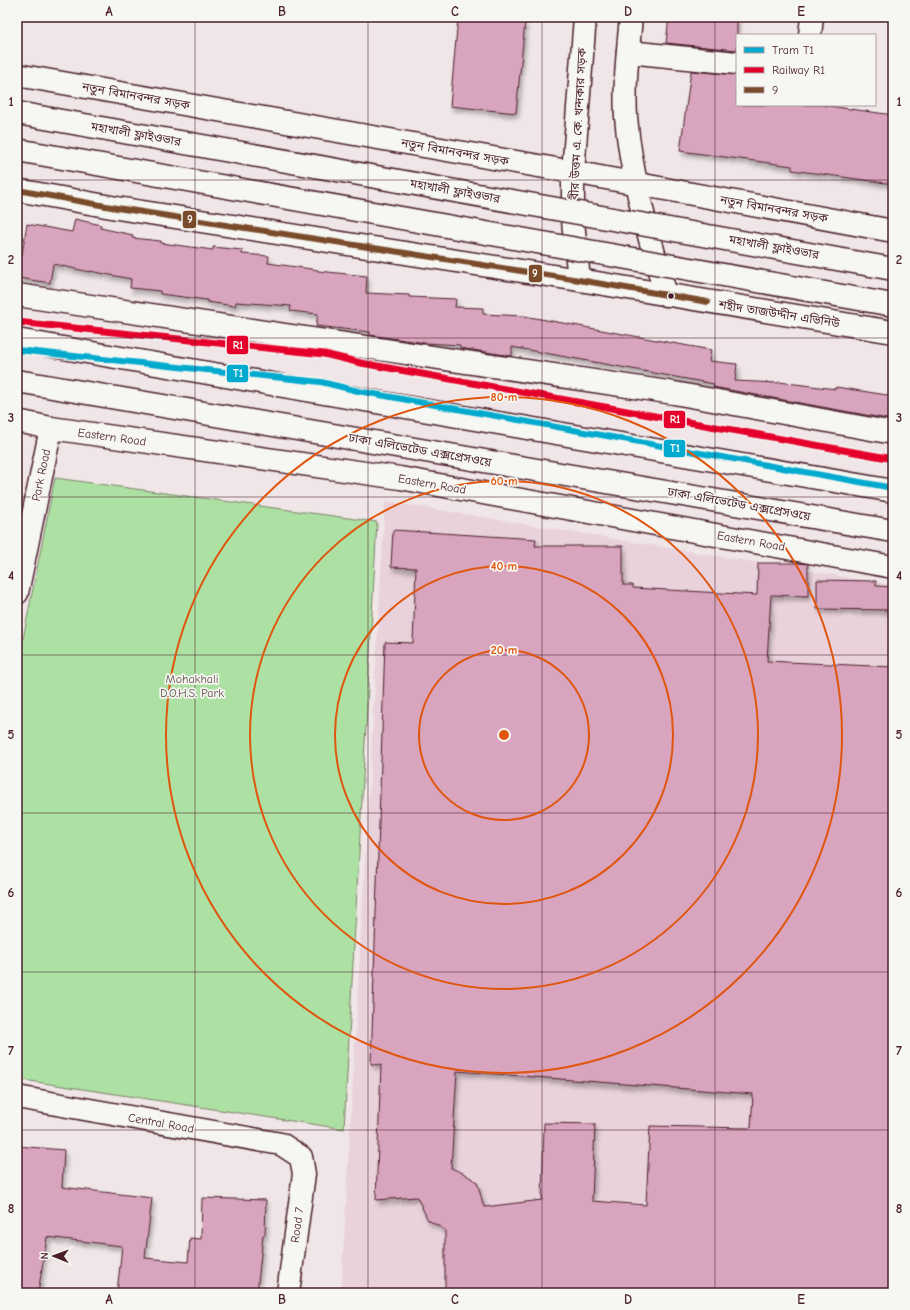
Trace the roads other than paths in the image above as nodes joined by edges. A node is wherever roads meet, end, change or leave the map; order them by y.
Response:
1 (585, 17) edge
2 (631, 17) edge
3 (812, 17) edge
4 (810, 34) edge
5 (628, 52) junction
6 (736, 63) edge
7 (17, 75) edge
8 (17, 113) edge
9 (17, 150) edge
10 (573, 172) junction
11 (636, 184) junction
12 (17, 190) edge
13 (893, 231) edge
14 (893, 269) edge
15 (579, 280) junction
16 (17, 295) edge
17 (666, 295) junction
18 (893, 305) edge
19 (893, 332) edge
20 (17, 340) edge
21 (17, 381) edge
22 (17, 421) edge
23 (51, 428) junction
24 (893, 433) edge
25 (893, 491) edge
26 (893, 531) edge
27 (893, 567) edge
28 (17, 593) edge
29 (17, 1097) edge
30 (301, 1157) joint
31 (288, 1293) edge

1 - 10 main road, বীর উত্তম এ. কে. খন্দকার সড়ক
2 - 5 main road
3 - 4 main road
5 - 6 main road
5 - 11 main road
7 - 10 main road, নতুন বিমানবন্দর সড়ক
8 - 14 main road, মহাখালী ফ্লাইওভার, bridge
9 - 18 main road, bridge
10 - 11 main road, নতুন বিমানবন্দর সড়ক
10 - 15 main road, বীর উত্তম এ. কে. খন্দকার সড়ক
11 - 13 main road, নতুন বিমানবন্দর সড়ক
11 - 17 main road
12 - 15 main road
15 - 17 main road
16 - 24 main road
17 - 19 main road, শহীদ তাজউদ্দীন এভিনিউ
20 - 25 main road
21 - 26 main road, ঢাকা এলিভেটেড এক্সপ্রেসওয়ে
22 - 23 main road, Eastern Road
23 - 27 main road, Eastern Road
23 - 28 main road, Park Road
29 - 30 main road, Central Road
30 - 31 main road, Road 7

